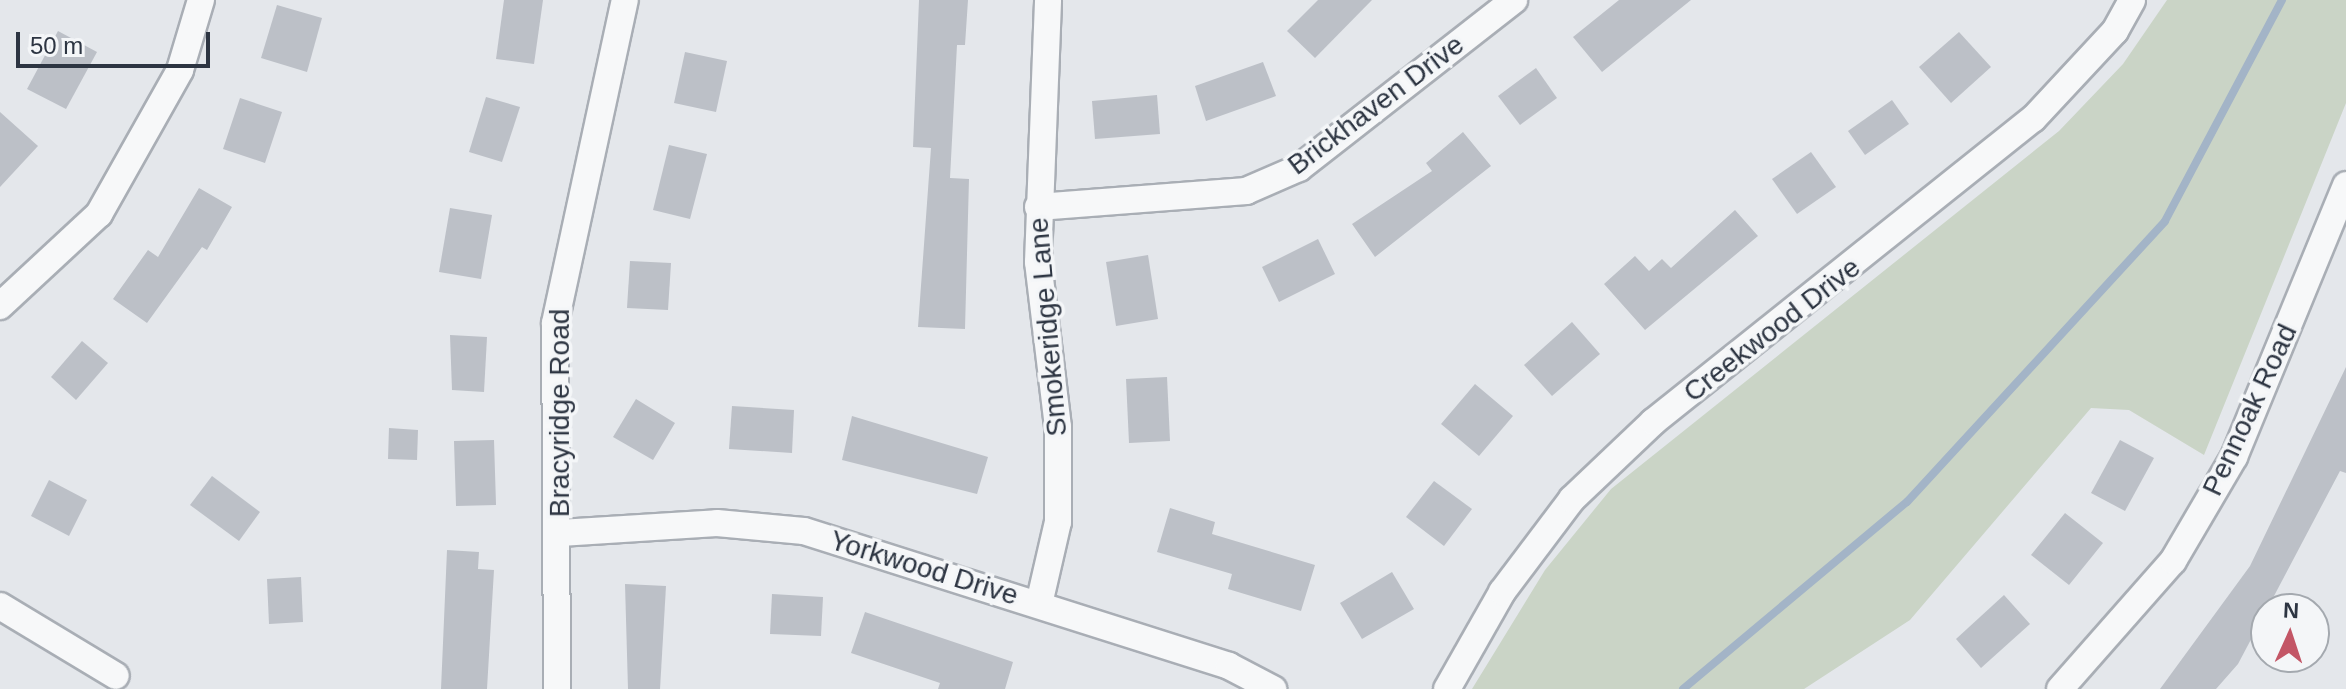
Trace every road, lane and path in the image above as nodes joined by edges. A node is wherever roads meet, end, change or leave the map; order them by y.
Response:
1 (201, 0) edge
2 (625, 0) edge
3 (1048, 0) edge
4 (1514, 0) edge
5 (2132, 0) edge
6 (2346, 185) edge
7 (1038, 207) junction
8 (0, 306) edge
9 (560, 533) junction
10 (1039, 604) junction
11 (0, 606) edge
12 (116, 676) dead end
13 (557, 689) edge
14 (1273, 689) edge
15 (1447, 689) edge
16 (2060, 689) edge

1 - 8 street
2 - 9 street, Bracyridge Road
3 - 7 street, Smokeridge Lane
4 - 7 street, Brickhaven Drive
5 - 15 street, Creekwood Drive
6 - 16 street, Pennoak Road
7 - 10 street, Smokeridge Lane
9 - 10 street, Yorkwood Drive
9 - 13 street, Bracyridge Road
10 - 14 street, Yorkwood Drive
11 - 12 street

